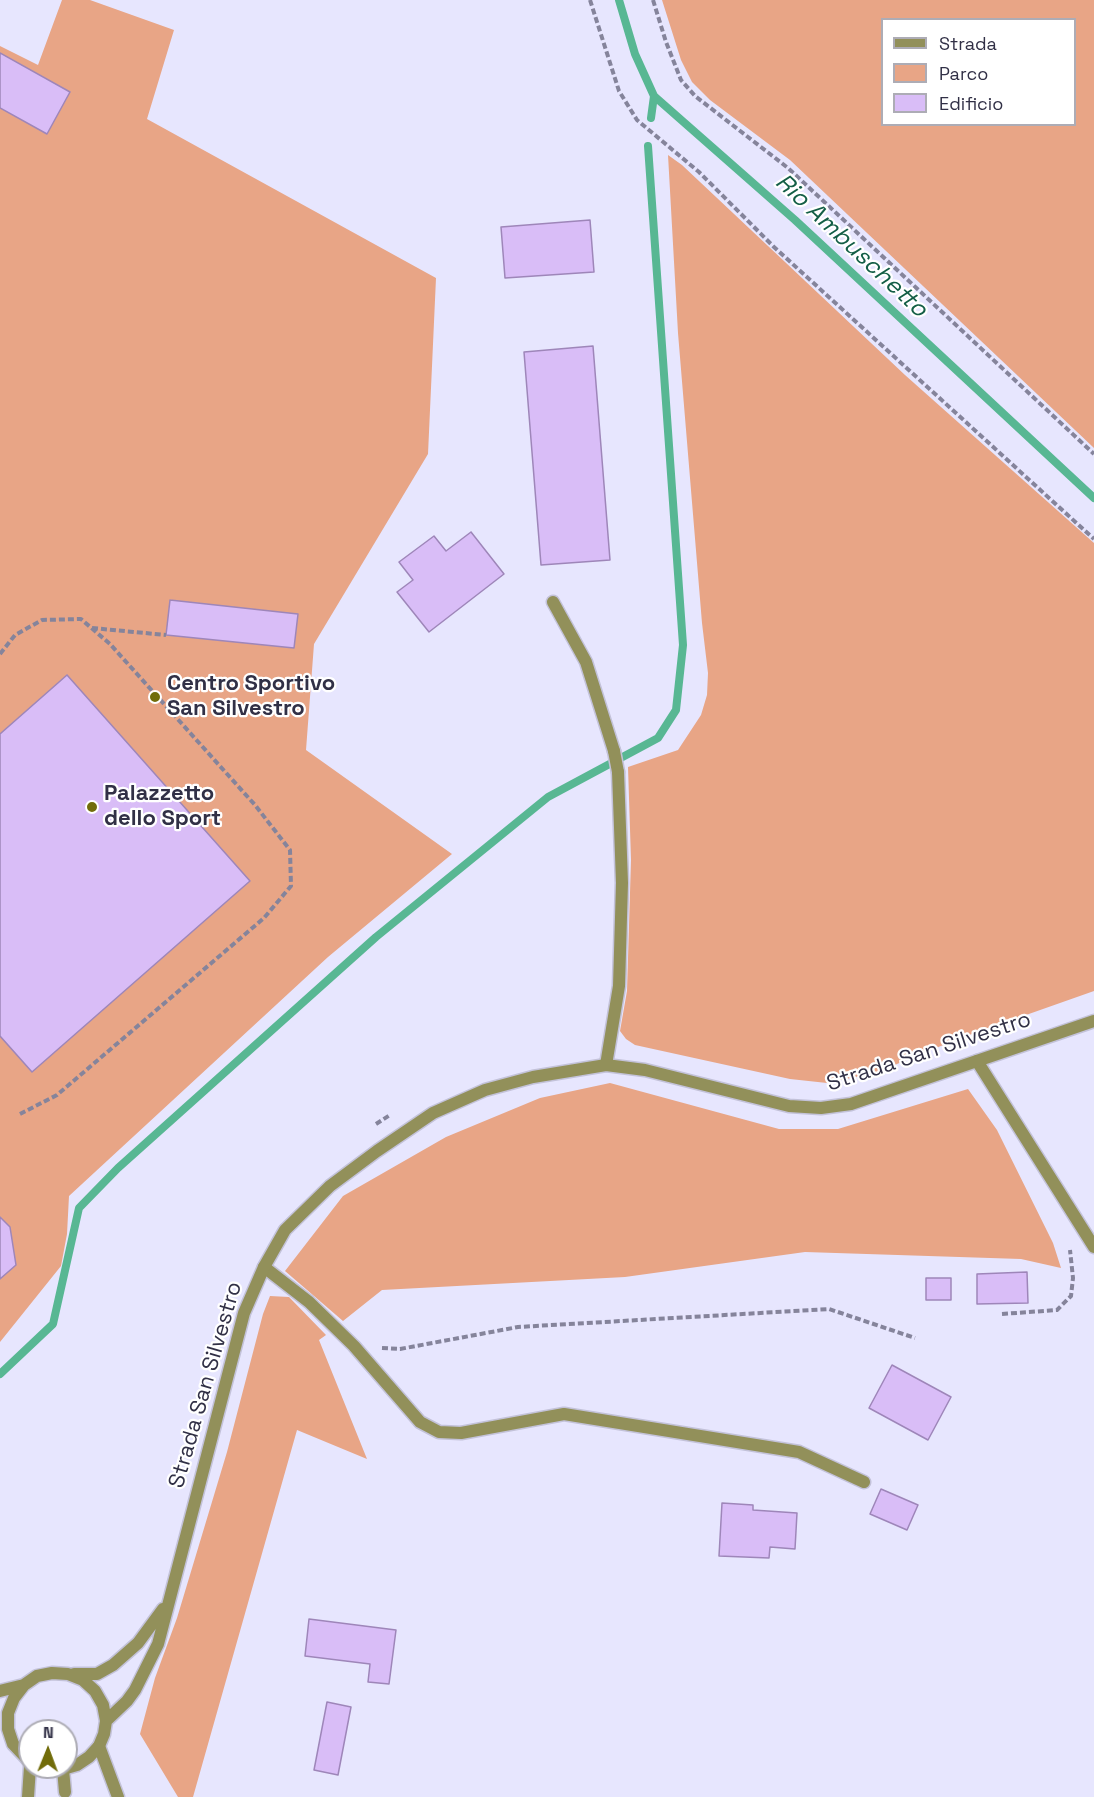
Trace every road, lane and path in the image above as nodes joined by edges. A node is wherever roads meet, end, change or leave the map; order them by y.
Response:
1 (590, 0) edge
2 (654, 0) edge
3 (1094, 454) edge
4 (1094, 539) edge
5 (553, 602) dead end
6 (91, 627) junction
7 (166, 634) dead end
8 (0, 654) edge
9 (1094, 1021) edge
10 (977, 1061) junction
11 (606, 1065) junction
12 (393, 1113) dead end
13 (20, 1114) dead end
14 (368, 1130) dead end
15 (1065, 1242) dead end
16 (1094, 1248) edge
17 (264, 1267) junction
18 (1002, 1314) dead end
19 (915, 1338) dead end
20 (354, 1346) junction
21 (864, 1482) dead end
22 (167, 1603) junction
23 (68, 1674) junction
24 (24, 1685) junction
25 (0, 1691) edge
26 (106, 1721) junction
27 (0, 1736) edge
28 (14, 1744) junction
29 (99, 1746) junction
30 (18, 1751) edge
31 (78, 1764) edge
32 (29, 1779) edge
33 (64, 1779) edge
34 (66, 1795) edge
35 (28, 1797) edge
36 (118, 1797) edge

1 - 4 path
2 - 3 path
5 - 11 street
6 - 7 path
6 - 8 path
6 - 13 path
9 - 10 street, Strada San Silvestro
10 - 11 street, Strada San Silvestro
10 - 16 street
11 - 17 street, Strada San Silvestro
12 - 14 path
15 - 18 path
17 - 20 street
17 - 22 street, Strada San Silvestro
19 - 20 path
20 - 21 street
22 - 23 street, Strada San Silvestro
22 - 26 street, Strada San Silvestro
23 - 24 street, Strada San Silvestro
23 - 26 street
24 - 25 street
24 - 28 street
26 - 29 street
27 - 28 street
28 - 30 street
29 - 31 street
29 - 36 street
32 - 35 street
33 - 34 street

